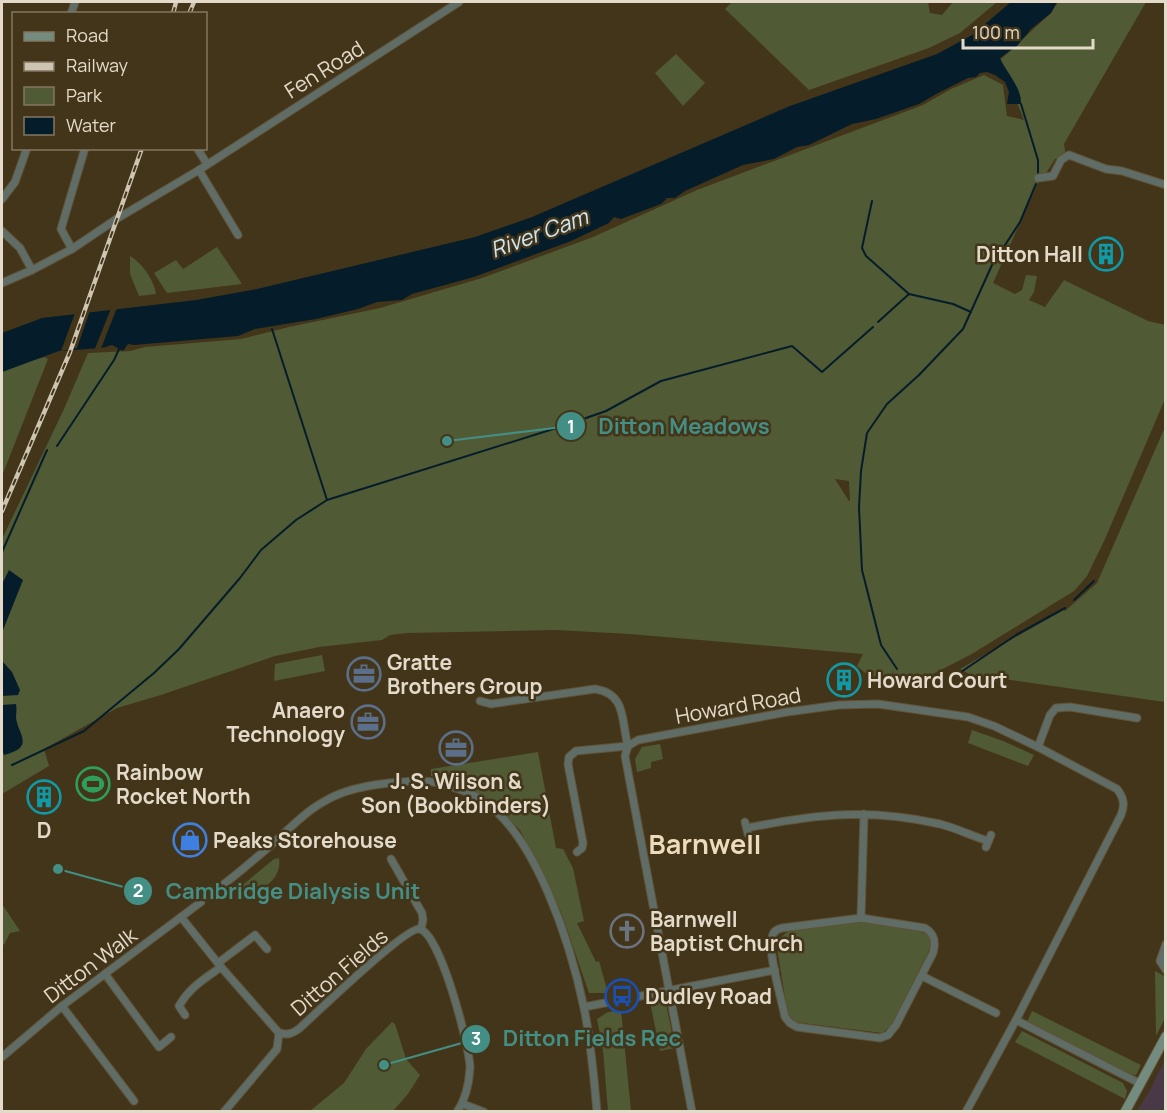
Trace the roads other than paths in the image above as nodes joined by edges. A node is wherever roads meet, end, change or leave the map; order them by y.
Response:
1 (459, 2) edge
2 (26, 150) edge
3 (84, 150) edge
4 (198, 150) edge
5 (207, 164) junction
6 (199, 170) junction
7 (1038, 178) dead end
8 (1166, 185) edge
9 (2, 199) edge
10 (2, 231) edge
11 (238, 235) dead end
12 (72, 249) junction
13 (32, 270) junction
14 (2, 283) edge
15 (480, 701) dead end
16 (1137, 718) dead end
17 (628, 746) junction
18 (1038, 747) junction
19 (864, 814) junction
20 (746, 828) dead end
21 (989, 841) dead end
22 (577, 852) dead end
23 (391, 859) dead end
24 (209, 895) dead end
25 (201, 902) dead end
26 (181, 917) junction
27 (861, 918) junction
28 (421, 929) junction
29 (1166, 944) edge
30 (267, 949) dead end
31 (219, 965) junction
32 (775, 970) junction
33 (1166, 970) edge
34 (105, 974) junction
35 (922, 976) junction
36 (669, 991) junction
37 (62, 1006) junction
38 (584, 1007) junction
39 (996, 1012) dead end
40 (185, 1015) dead end
41 (1016, 1020) junction
42 (279, 1033) junction
43 (1166, 1036) edge
44 (171, 1037) dead end
45 (3, 1052) edge
46 (1141, 1084) junction
47 (134, 1101) dead end
48 (463, 1104) junction
49 (224, 1112) edge
50 (457, 1112) edge
51 (484, 1112) edge
52 (597, 1112) edge
53 (692, 1112) edge
54 (966, 1112) edge
55 (1125, 1112) edge

1 - 5 street, Fen Road
2 - 9 street
3 - 12 street
4 - 5 street
5 - 6 street, Fen Road
6 - 11 street
6 - 12 street, Fen Road
7 - 8 street
10 - 13 street
12 - 13 street, Fen Road
13 - 14 street, Fen Road
15 - 17 street
16 - 18 street
17 - 18 street, Howard Road
17 - 22 street, Howard Road
17 - 36 street
18 - 41 street, Howard Road
19 - 20 street
19 - 21 street
19 - 27 street
23 - 28 street, Ditton Fields
24 - 38 street
25 - 26 street, Ditton Walk
26 - 31 street, Ditton Fields
26 - 34 street, Ditton Walk
27 - 32 street
27 - 35 street
28 - 42 street, Ditton Fields
28 - 48 street, Ditton Fields
29 - 33 street
30 - 31 street
31 - 40 street
31 - 42 street, Ditton Fields
32 - 35 street
32 - 36 street
34 - 37 street, Ditton Walk
34 - 44 street
35 - 39 street
36 - 38 street
36 - 53 street
37 - 45 street, Ditton Walk
37 - 47 street
38 - 52 street
41 - 46 street
41 - 54 street, Howard Road
42 - 49 street, Ditton Fields
43 - 46 main road
46 - 55 main road
48 - 50 street, Ditton Fields
48 - 51 street

